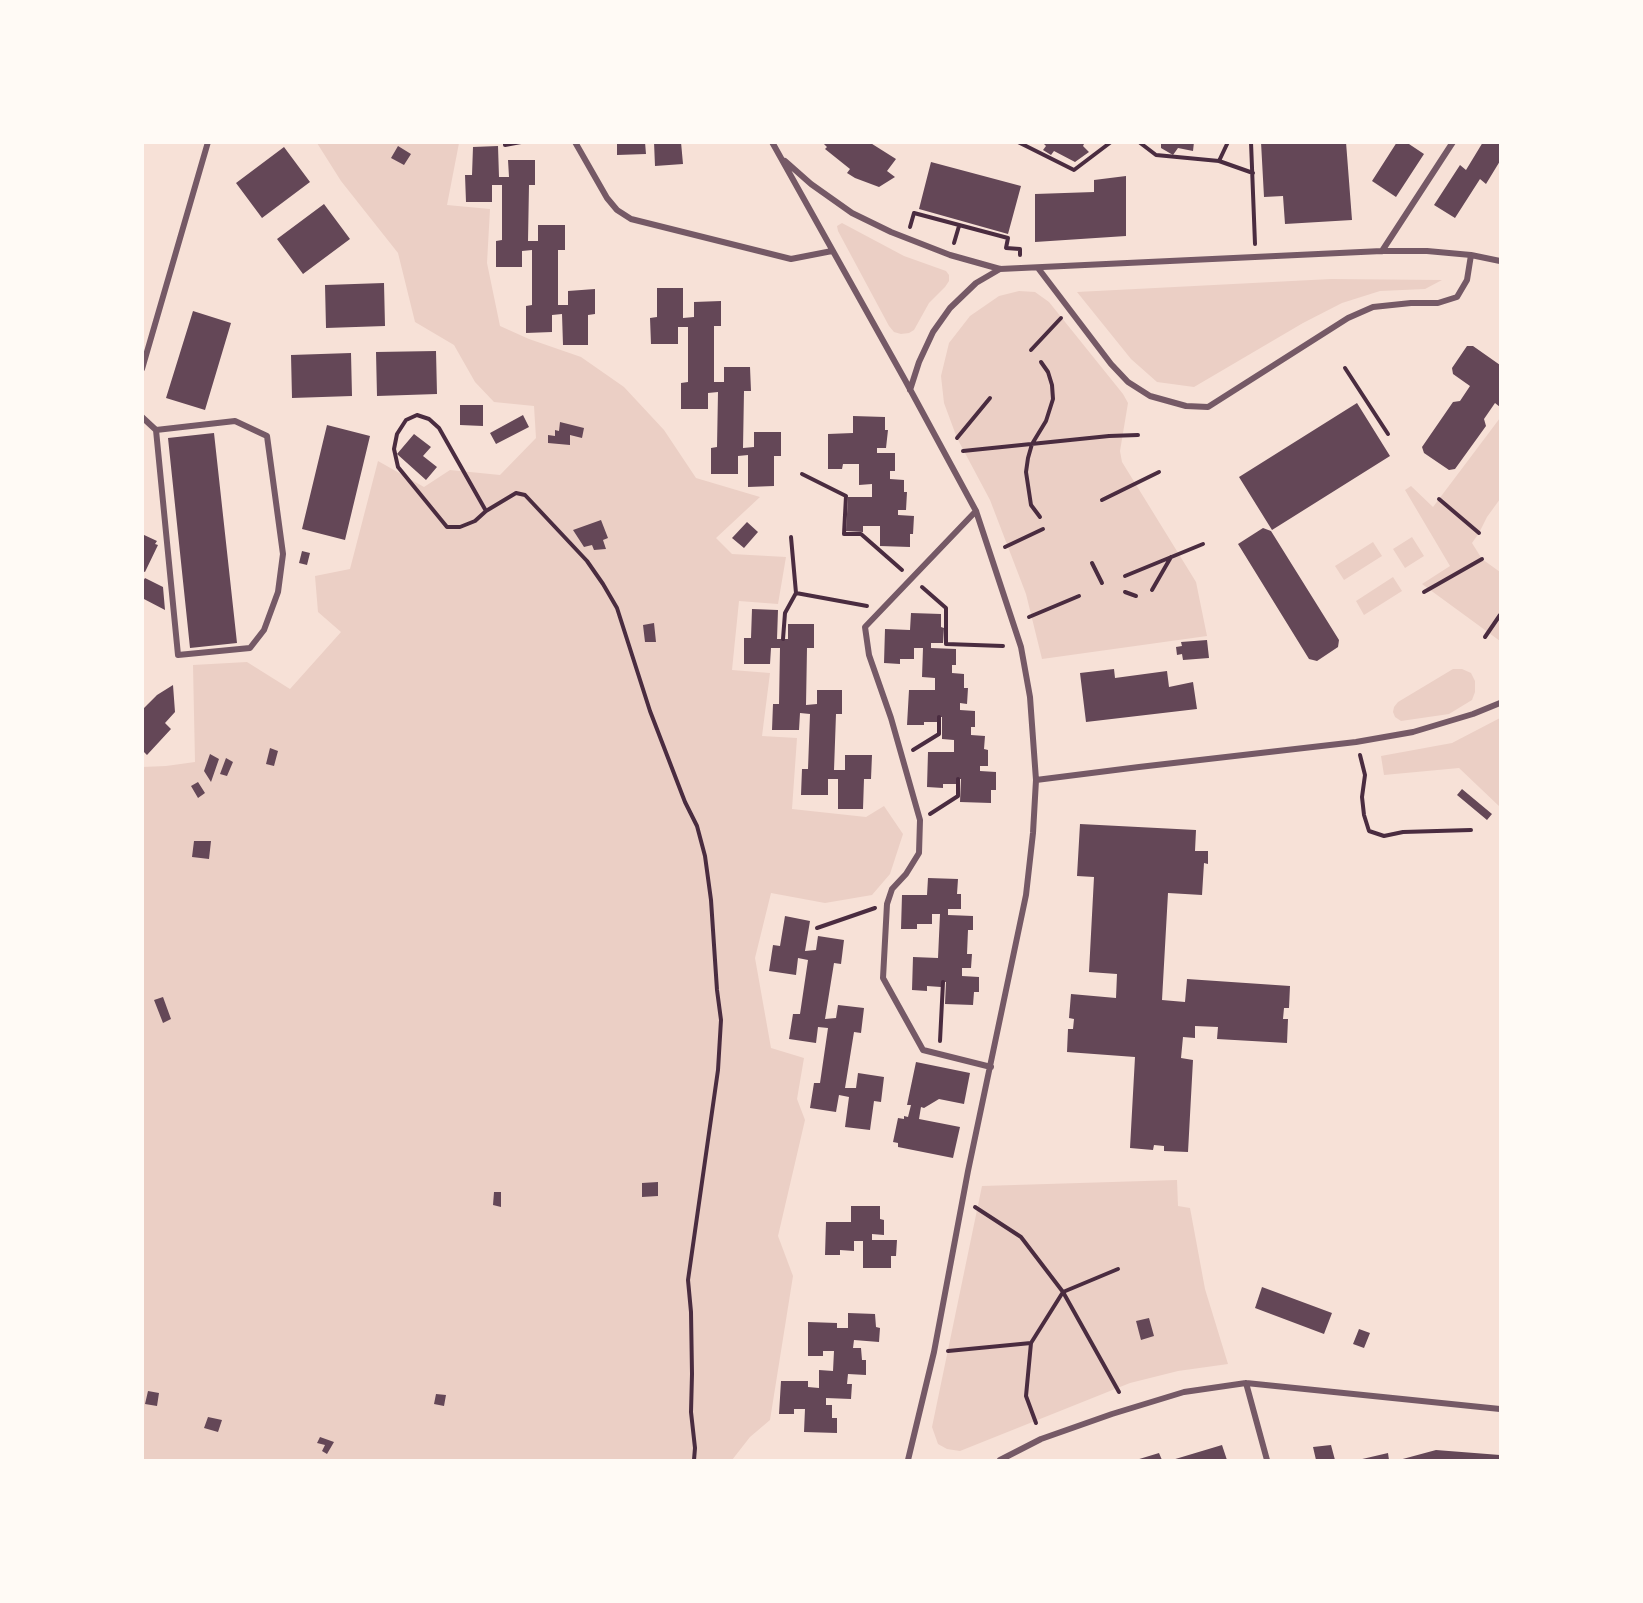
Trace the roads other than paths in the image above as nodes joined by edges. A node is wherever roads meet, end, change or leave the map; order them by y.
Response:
1 (208, 142) edge
2 (575, 142) edge
3 (772, 142) edge
4 (1453, 142) edge
5 (780, 157) junction
6 (832, 250) junction
7 (1382, 251) junction
8 (1471, 255) junction
9 (1500, 261) edge
10 (1038, 268) junction
11 (1000, 269) junction
12 (142, 369) edge
13 (910, 390) junction
14 (142, 417) edge
15 (156, 430) junction
16 (976, 511) junction
17 (1500, 703) edge
18 (1036, 780) junction
19 (991, 1067) junction
20 (1246, 1383) junction
21 (1500, 1409) edge
22 (908, 1461) edge
23 (1000, 1461) edge
24 (1267, 1461) edge

1 - 12 street
2 - 6 street
3 - 5 street
4 - 7 street
5 - 6 street
5 - 11 street
6 - 13 street
7 - 8 street
7 - 10 street
8 - 9 street
8 - 10 street
10 - 11 street
11 - 13 street
13 - 16 street
14 - 15 street
15 - 15 street
16 - 18 street
16 - 19 street
17 - 18 street
18 - 19 street
19 - 22 street
20 - 21 street
20 - 23 street
20 - 24 street

